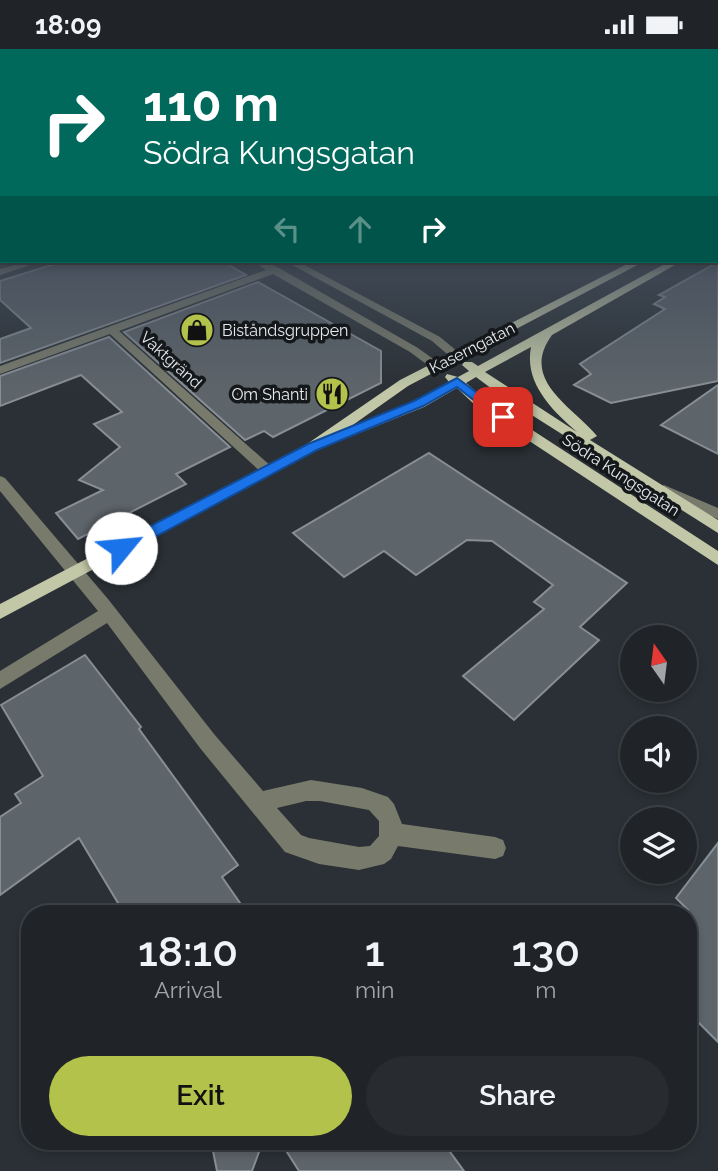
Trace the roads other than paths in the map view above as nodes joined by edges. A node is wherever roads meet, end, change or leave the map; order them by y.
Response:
1 (237, 284) edge
2 (300, 284) edge
3 (334, 284) edge
4 (595, 284) edge
5 (634, 284) edge
6 (555, 327) junction
7 (113, 331) junction
8 (457, 356) junction
9 (437, 366) junction
10 (0, 370) edge
11 (476, 372) junction
12 (457, 382) junction
13 (312, 447) junction
14 (268, 471) junction
15 (0, 481) edge
16 (650, 484) junction
17 (718, 514) edge
18 (718, 527) edge
19 (718, 559) edge
20 (75, 572) junction
21 (0, 612) edge
22 (109, 613) junction
23 (0, 681) edge
24 (259, 803) junction
25 (392, 834) junction
26 (495, 848) dead end

1 - 7 street
2 - 9 street, Södra Kungsgatan
3 - 8 street, Södra Kungsgatan
4 - 8 main road, Kaserngatan
5 - 6 main road, Kaserngatan
6 - 11 main road, Kaserngatan
6 - 16 main road
7 - 10 street
7 - 14 street, Vaktgränd
8 - 9 main road, Kaserngatan
8 - 11 main road, Södra Kungsgatan
9 - 12 main road, Södra Kungsgatan
9 - 13 main road, Kaserngatan
11 - 12 main road, Kaserngatan
11 - 16 main road, Södra Kungsgatan
12 - 13 main road, Kaserngatan
12 - 19 main road, Södra Kungsgatan
13 - 14 main road, Kaserngatan
14 - 20 main road, Kaserngatan
15 - 20 street
16 - 17 street, Södra Kungsgatan
16 - 18 main road, Södra Kungsgatan
20 - 21 main road, Kaserngatan
20 - 22 street
22 - 23 street
22 - 24 street
24 - 25 street
24 - 25 street
25 - 26 street

